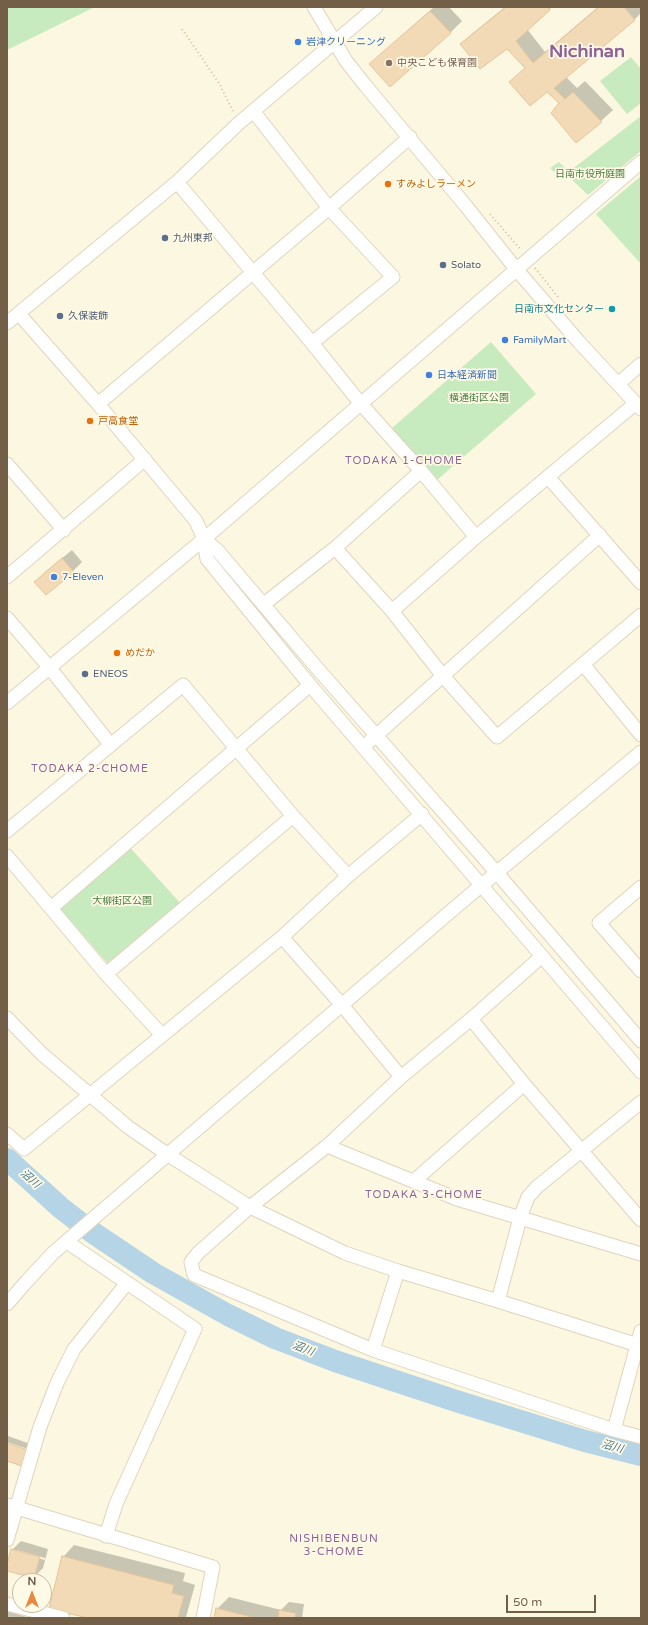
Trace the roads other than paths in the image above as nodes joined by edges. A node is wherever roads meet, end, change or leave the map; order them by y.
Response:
1 (314, 7) edge
2 (376, 7) edge
3 (334, 42) junction
4 (254, 112) junction
5 (410, 137) junction
6 (641, 162) edge
7 (177, 182) junction
8 (330, 208) junction
9 (516, 269) junction
10 (253, 273) junction
11 (19, 314) junction
12 (7, 323) edge
13 (312, 343) junction
14 (641, 364) edge
15 (619, 383) junction
16 (98, 404) junction
17 (361, 404) junction
18 (639, 406) edge
19 (145, 459) junction
20 (7, 464) edge
21 (420, 471) junction
22 (548, 477) junction
23 (64, 530) junction
24 (600, 535) junction
25 (476, 537) junction
26 (204, 539) junction
27 (335, 548) junction
28 (7, 577) edge
29 (641, 583) edge
30 (264, 604) junction
31 (392, 611) junction
32 (641, 615) edge
33 (7, 618) edge
34 (583, 664) junction
35 (49, 667) junction
36 (443, 676) junction
37 (310, 685) junction
38 (7, 703) edge
39 (376, 735) junction
40 (641, 735) edge
41 (110, 744) junction
42 (364, 747) junction
43 (236, 748) junction
44 (641, 752) edge
45 (422, 814) junction
46 (293, 816) junction
47 (7, 832) edge
48 (7, 856) edge
49 (497, 873) junction
50 (348, 876) junction
51 (482, 885) junction
52 (641, 887) edge
53 (51, 908) junction
54 (282, 936) junction
55 (541, 957) junction
56 (641, 971) edge
57 (106, 974) junction
58 (342, 1005) junction
59 (7, 1018) edge
60 (471, 1019) junction
61 (162, 1035) junction
62 (641, 1041) edge
63 (641, 1072) edge
64 (401, 1077) junction
65 (524, 1084) junction
66 (89, 1095) junction
67 (641, 1102) edge
68 (7, 1134) edge
69 (327, 1146) junction
70 (581, 1150) junction
71 (167, 1154) junction
72 (414, 1181) junction
73 (250, 1207) junction
74 (520, 1218) junction
75 (641, 1220) edge
76 (67, 1242) junction
77 (641, 1254) edge
78 (398, 1271) junction
79 (127, 1283) junction
80 (498, 1301) junction
81 (7, 1304) edge
82 (641, 1330) edge
83 (639, 1345) edge
84 (373, 1350) junction
85 (614, 1430) junction
86 (641, 1437) edge
87 (12, 1507) edge
88 (106, 1536) junction
89 (7, 1540) edge
90 (7, 1604) edge
91 (63, 1618) edge
92 (203, 1618) edge

1 - 3 street
2 - 3 street
3 - 4 street
3 - 5 street
4 - 7 street
4 - 8 street
5 - 8 street
5 - 9 street
6 - 9 street
7 - 10 street
7 - 11 street
8 - 10 street
8 - 13 street
9 - 15 street
9 - 17 street
10 - 13 street
10 - 16 street
11 - 12 street
11 - 16 street
13 - 17 street
14 - 15 street
15 - 18 street
16 - 19 street
17 - 21 street
17 - 26 street
18 - 22 street
19 - 23 street
19 - 26 street
20 - 23 street
21 - 25 street
21 - 27 street
22 - 24 street
22 - 25 street
23 - 28 street
24 - 29 street
24 - 36 street
25 - 31 street
26 - 30 street
26 - 35 street
26 - 37 street
27 - 30 street
27 - 31 street
30 - 39 street
31 - 36 street
32 - 34 street
33 - 35 street
34 - 36 street
34 - 40 street
35 - 38 street
35 - 41 street
36 - 39 street
37 - 42 street
37 - 43 street
39 - 42 street
39 - 49 street
41 - 43 street
41 - 47 street
42 - 45 street
43 - 46 street
43 - 53 street
44 - 49 street
45 - 50 street
45 - 51 street
46 - 50 street
46 - 57 street
48 - 53 street
49 - 51 street
49 - 62 street
50 - 54 street
51 - 55 street
51 - 58 street
52 - 56 street
53 - 57 street
54 - 58 street
54 - 61 street
55 - 60 street
55 - 63 street
57 - 61 street
58 - 64 street
58 - 71 street
59 - 66 street
60 - 64 street
60 - 65 street
61 - 66 street
64 - 69 street
65 - 70 street
65 - 72 street
66 - 68 street
66 - 71 street
67 - 70 street
69 - 72 street
69 - 73 street
70 - 74 street
70 - 75 street
71 - 73 street
71 - 76 street
72 - 74 street
73 - 78 street
73 - 84 street
74 - 77 street
74 - 80 street
76 - 79 street
76 - 81 street
78 - 80 street
78 - 84 street
79 - 87 street
79 - 88 street
80 - 83 street
82 - 83 street
83 - 85 street
84 - 85 street
85 - 86 street
87 - 88 street
87 - 89 street
88 - 92 street
90 - 91 street

